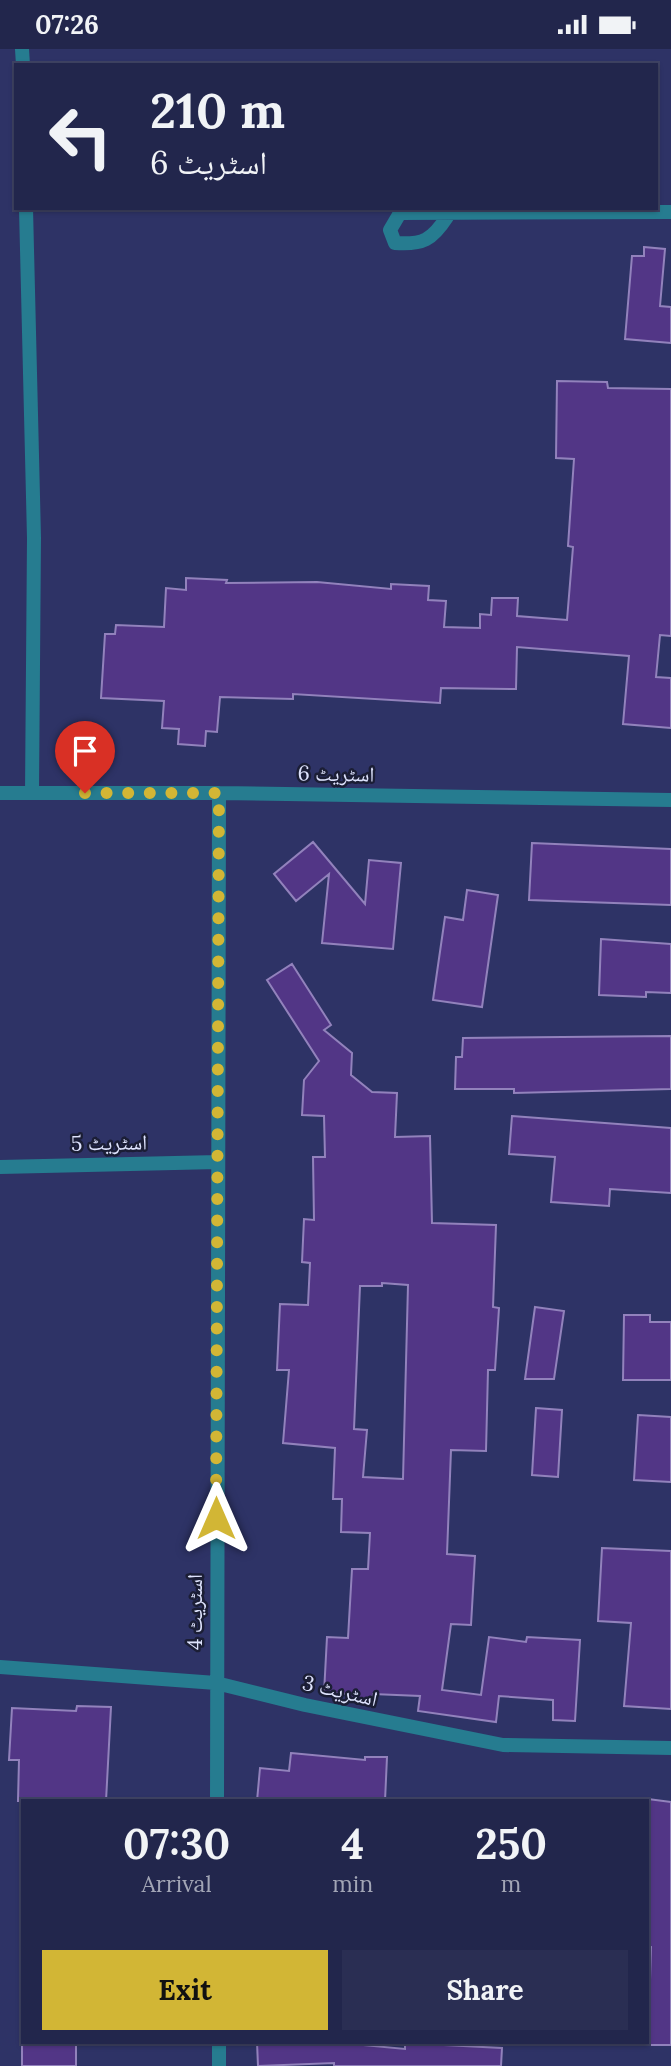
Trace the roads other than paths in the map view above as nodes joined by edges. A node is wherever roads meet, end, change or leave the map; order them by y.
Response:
1 (26, 210) edge
2 (671, 212) edge
3 (447, 217) dead end
4 (0, 793) edge
5 (32, 793) junction
6 (219, 793) junction
7 (671, 800) edge
8 (218, 1162) junction
9 (0, 1167) edge
10 (0, 1667) edge
11 (216, 1683) junction
12 (671, 1748) edge
13 (217, 1799) edge
14 (219, 2044) edge
15 (219, 2066) edge

1 - 5 street
2 - 3 street
4 - 5 street, اسٹریٹ 6
5 - 6 street, اسٹریٹ 6
6 - 7 street, اسٹریٹ 6
6 - 8 street, اسٹریٹ 4
8 - 9 street, اسٹریٹ 5
8 - 11 street, اسٹریٹ 4
10 - 11 street, اسٹریٹ 3
11 - 12 street, اسٹریٹ 3
11 - 13 street, اسٹریٹ 4
14 - 15 street

